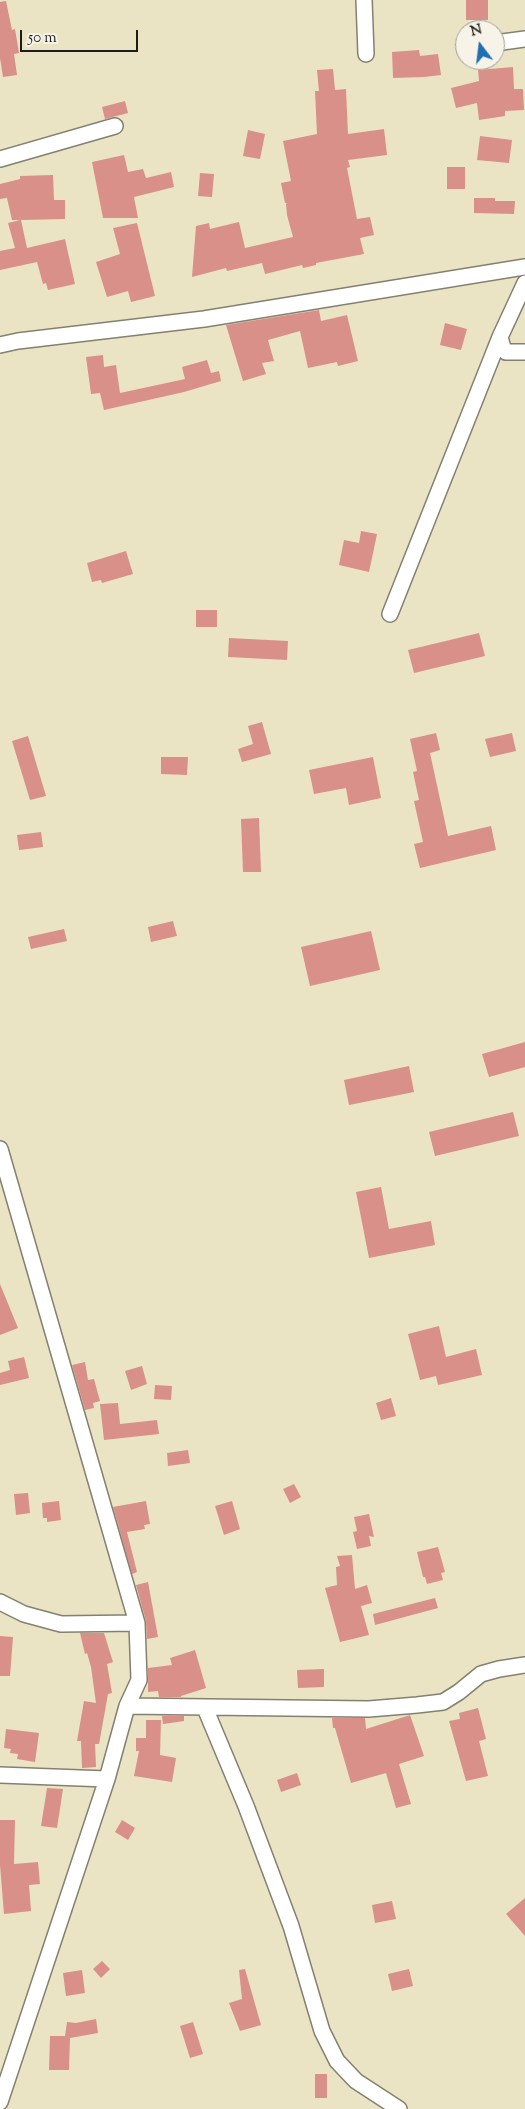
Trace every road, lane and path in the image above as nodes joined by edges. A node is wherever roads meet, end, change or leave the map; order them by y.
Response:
1 (364, 0) edge
2 (525, 39) edge
3 (505, 42) edge
4 (366, 54) dead end
5 (115, 126) dead end
6 (0, 159) edge
7 (525, 267) edge
8 (525, 283) edge
9 (500, 337) junction
10 (0, 345) edge
11 (525, 352) edge
12 (390, 614) dead end
13 (0, 1149) edge
14 (0, 1602) edge
15 (137, 1623) junction
16 (525, 1665) edge
17 (128, 1706) junction
18 (205, 1708) junction
19 (0, 1775) edge
20 (108, 1779) junction
21 (0, 2102) edge
22 (398, 2109) edge

1 - 4 street
2 - 3 street
5 - 6 street
7 - 10 street
8 - 9 street
9 - 11 street
9 - 12 street
13 - 15 street
14 - 15 street
15 - 17 street
16 - 18 street
17 - 18 street
17 - 20 street
18 - 22 street
19 - 20 street
20 - 21 street

